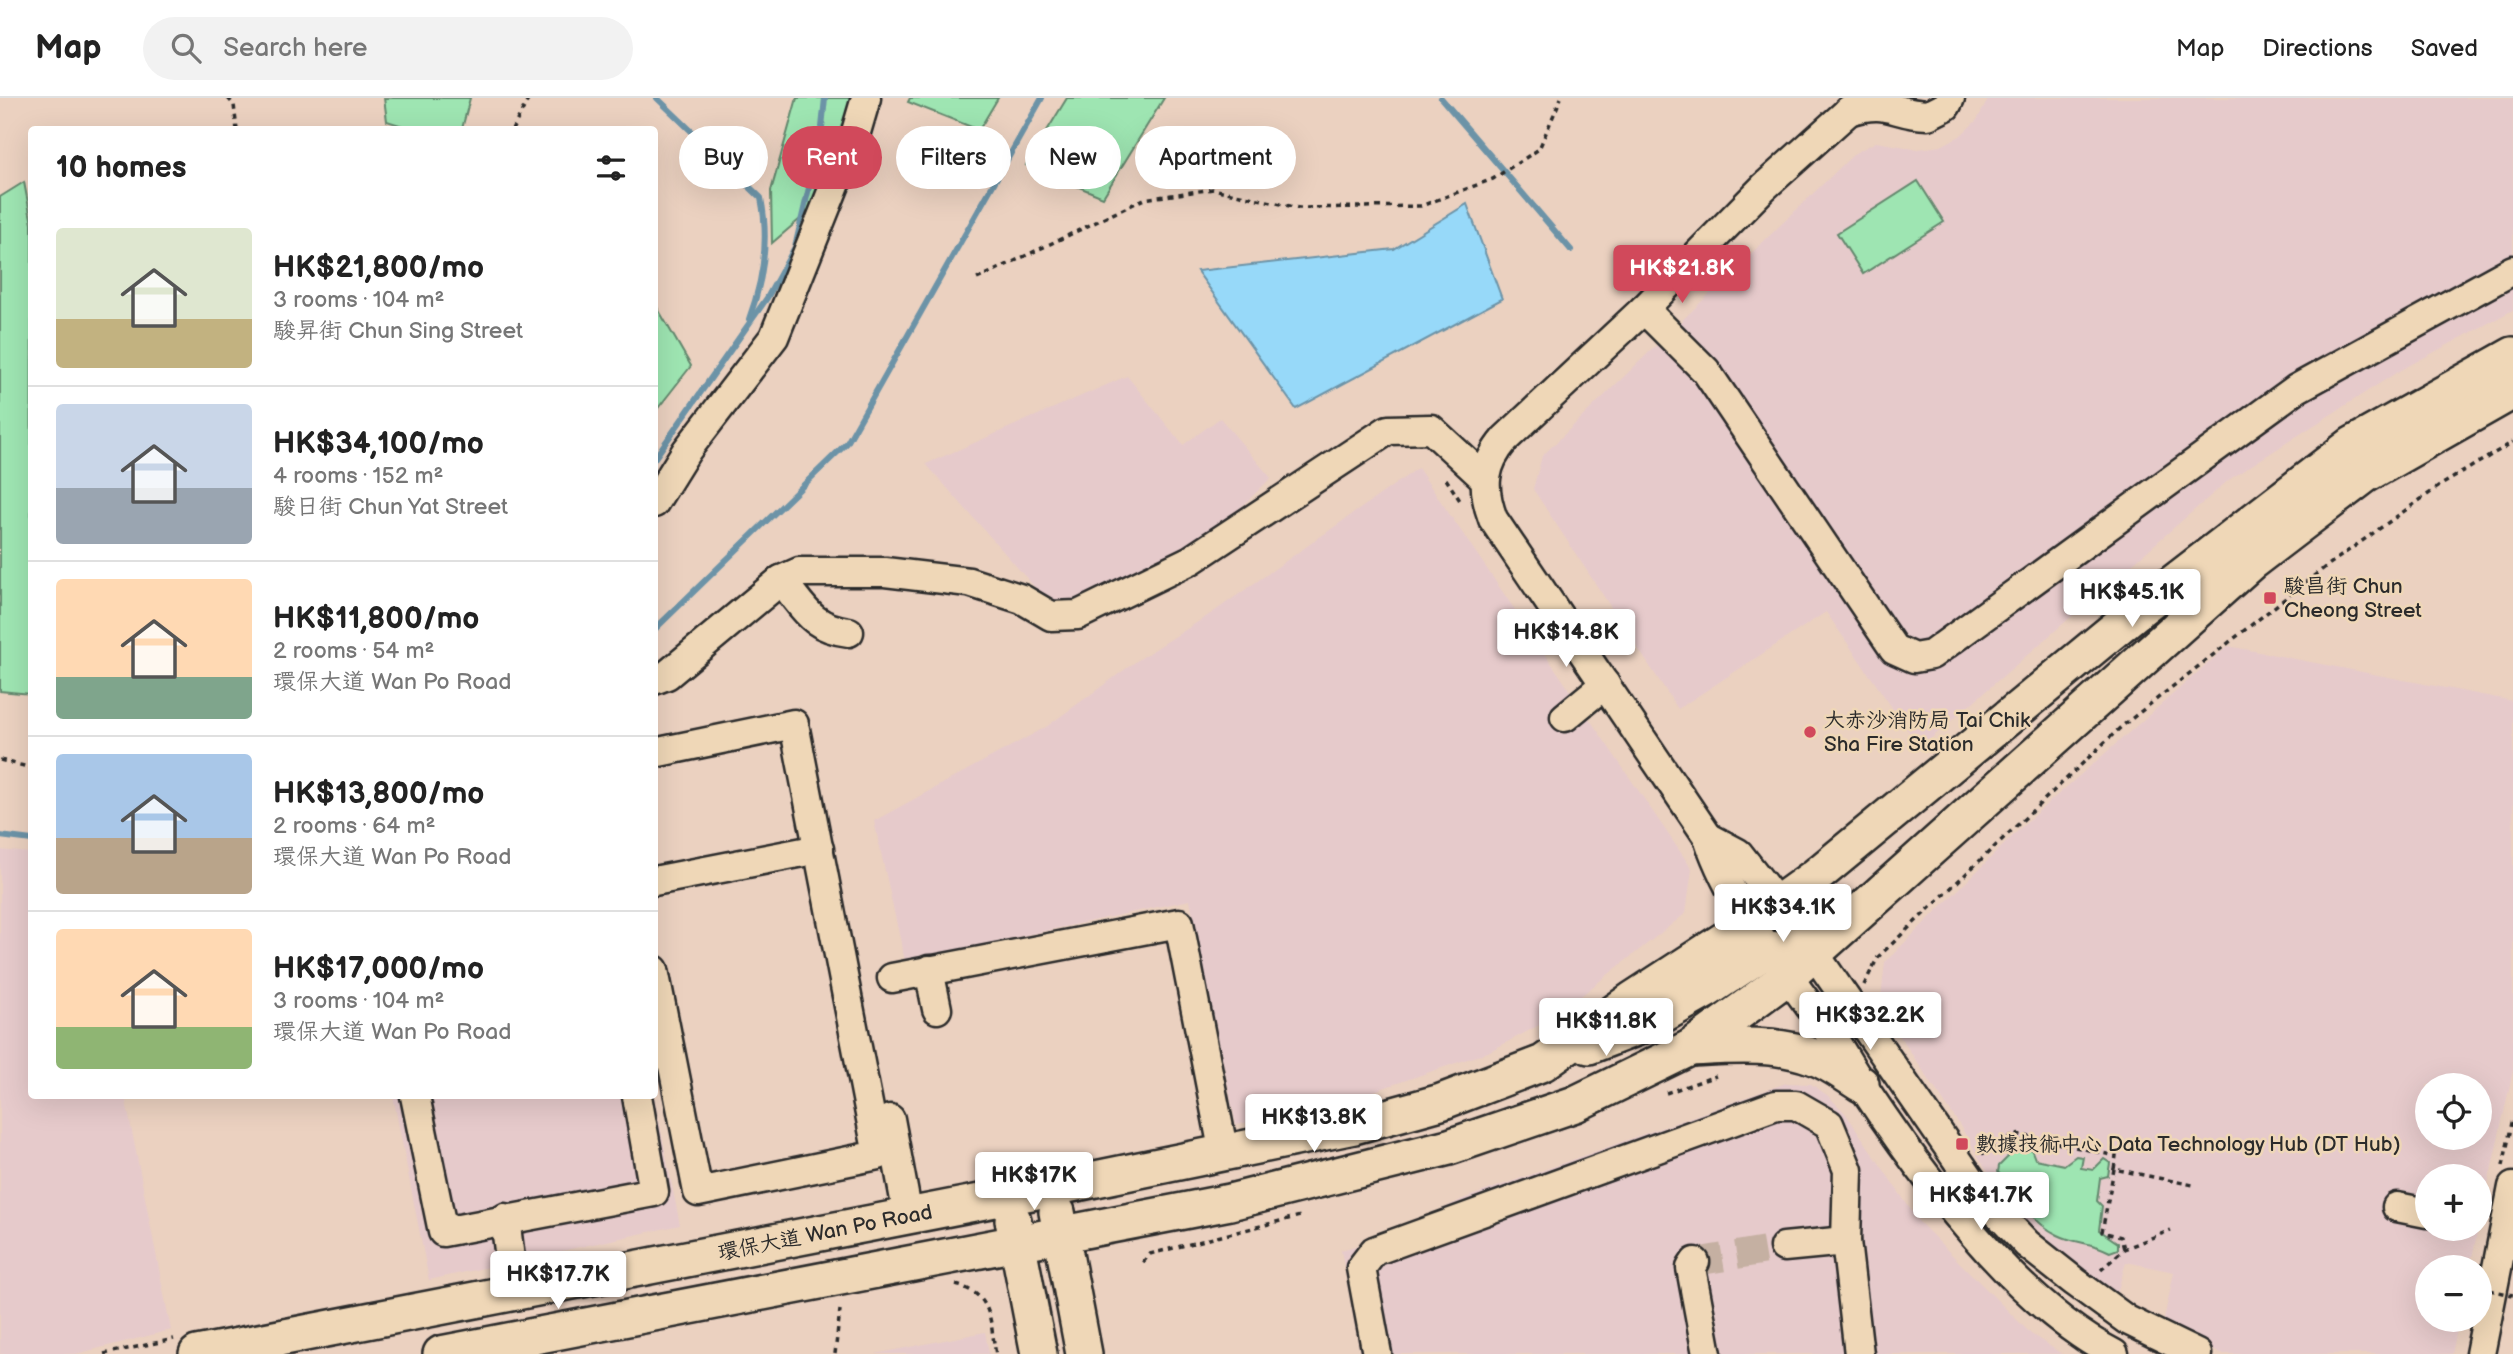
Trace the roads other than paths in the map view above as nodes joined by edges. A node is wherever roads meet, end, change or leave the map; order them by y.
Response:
1 (866, 98) edge
2 (1950, 98) edge
3 (1855, 105) edge
4 (2513, 270) edge
5 (1644, 309) junction
6 (2513, 355) edge
7 (2513, 391) edge
8 (1484, 478) junction
9 (658, 497) edge
10 (781, 580) junction
11 (849, 632) dead end
12 (658, 678) edge
13 (1605, 684) junction
14 (1564, 717) dead end
15 (658, 752) edge
16 (819, 849) junction
17 (658, 880) edge
18 (1771, 938) junction
19 (1815, 953) junction
20 (929, 970) junction
21 (892, 978) dead end
22 (658, 990) edge
23 (937, 1009) dead end
24 (1690, 1048) junction
25 (1861, 1084) junction
26 (416, 1099) edge
27 (638, 1099) edge
28 (869, 1109) junction
29 (1224, 1154) junction
30 (2513, 1187) edge
31 (1052, 1188) junction
32 (1009, 1196) junction
33 (2397, 1208) dead end
34 (2415, 1211) edge
35 (908, 1216) junction
36 (505, 1218) junction
37 (2492, 1226) edge
38 (1061, 1235) junction
39 (1846, 1241) junction
40 (2491, 1241) edge
41 (1017, 1243) junction
42 (1784, 1247) tunnel mouth
43 (1695, 1262) dead end
44 (514, 1291) junction
45 (197, 1354) edge
46 (441, 1354) edge
47 (1038, 1354) edge
48 (1084, 1354) edge
49 (1377, 1354) edge
50 (1707, 1354) edge
51 (1859, 1354) edge
52 (2114, 1354) edge
53 (2197, 1354) edge
54 (2480, 1354) edge

1 - 9 street
2 - 3 street
3 - 5 street
4 - 5 street
5 - 8 street
6 - 18 main road, 環保大道 Wan Po Road
7 - 19 main road, 環保大道 Wan Po Road
8 - 10 street
8 - 13 street
10 - 11 street
10 - 12 street
13 - 14 street
13 - 18 street
15 - 16 street
16 - 17 street
16 - 28 street
18 - 19 main road, 環保大道 Wan Po Road
18 - 19 street
18 - 24 main road, 環保大道 Wan Po Road
18 - 25 street
18 - 29 main road, 環保大道 Wan Po Road
19 - 53 street
20 - 21 street
20 - 23 street
20 - 29 street
22 - 28 street
24 - 25 main road
24 - 38 main road, 環保大道 Wan Po Road
25 - 52 street
26 - 36 street
27 - 36 street
28 - 35 street
29 - 31 main road, 環保大道 Wan Po Road
30 - 37 street
31 - 32 main road, 環保大道 Wan Po Road
31 - 38 main road
32 - 35 main road, 環保大道 Wan Po Road
32 - 41 main road
33 - 34 street
35 - 44 main road, 環保大道 Wan Po Road
36 - 44 street
38 - 41 main road, 環保大道 Wan Po Road
38 - 48 main road
39 - 42 street
39 - 49 street
39 - 51 street
40 - 54 street
41 - 46 main road, 環保大道 Wan Po Road
41 - 47 main road
43 - 50 street
44 - 45 main road, 環保大道 Wan Po Road

